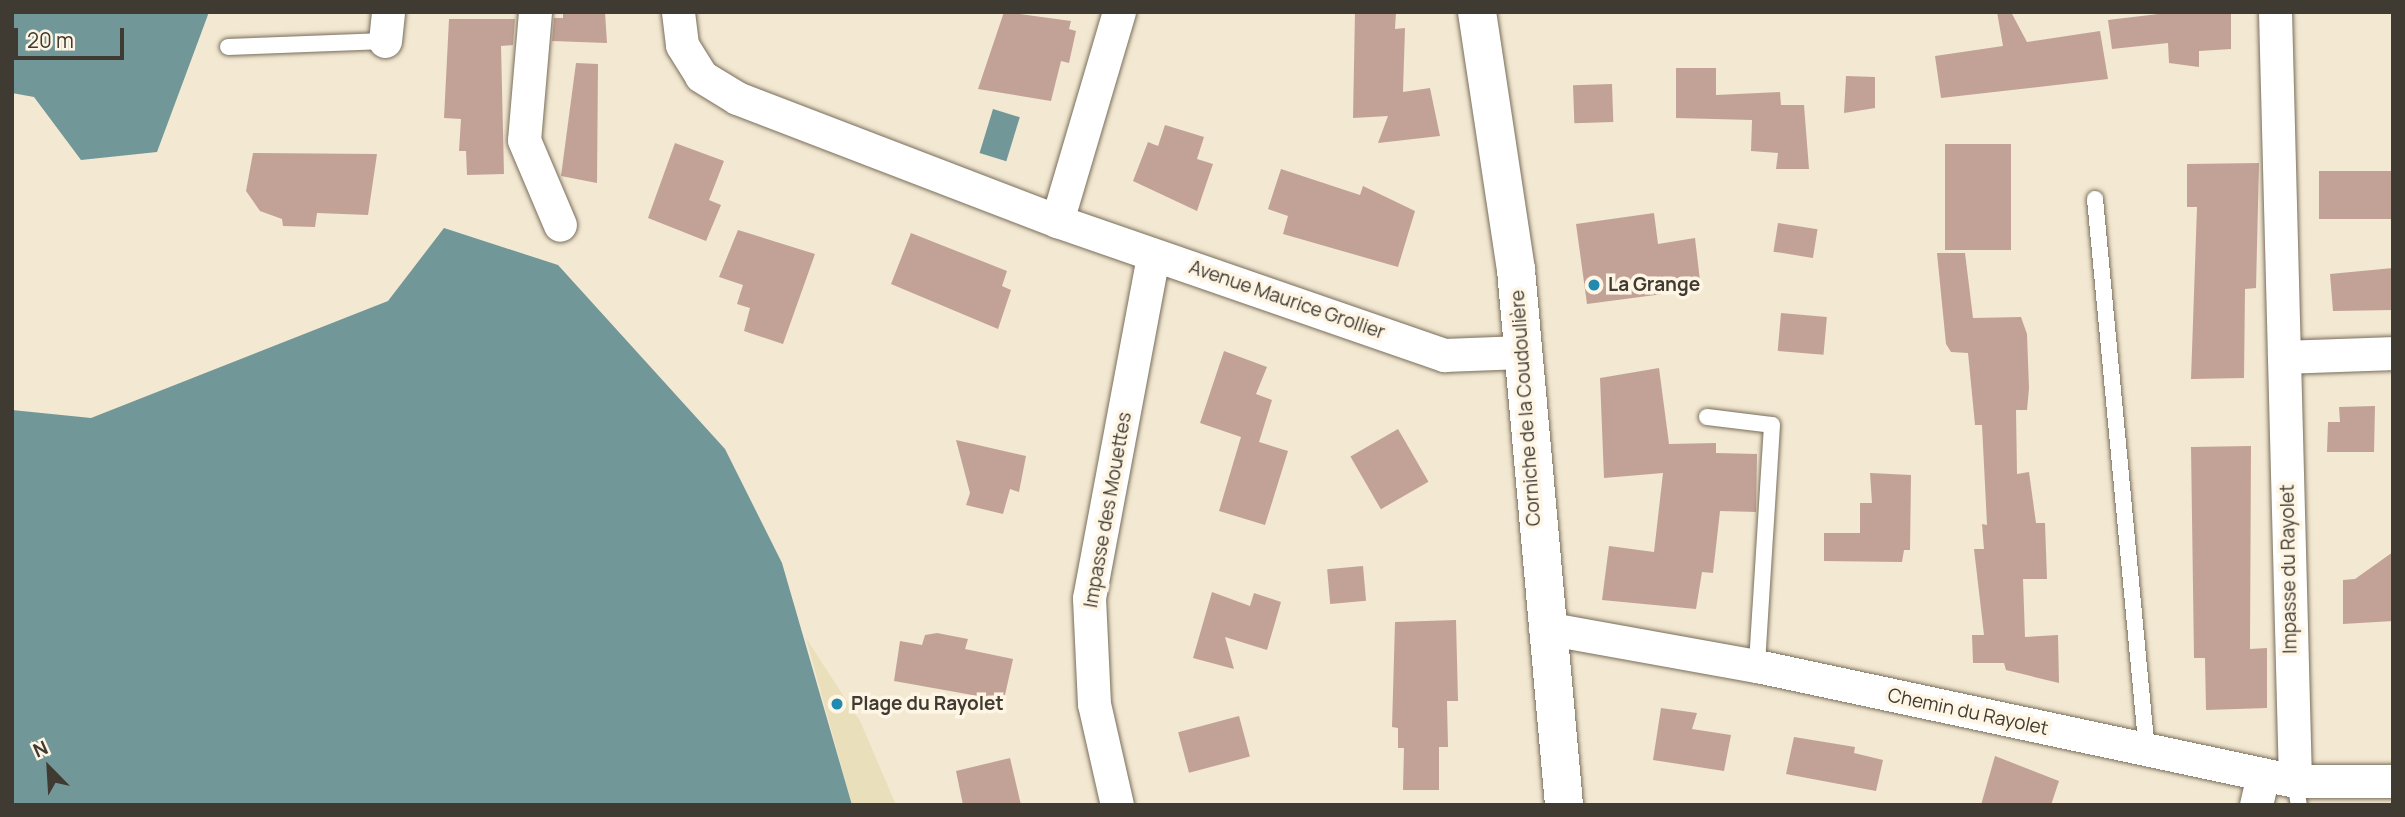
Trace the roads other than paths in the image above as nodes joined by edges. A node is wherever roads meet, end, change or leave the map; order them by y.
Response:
1 (535, 12) edge
2 (678, 12) edge
3 (1119, 12) edge
4 (1477, 12) edge
5 (2275, 12) edge
6 (386, 26) edge
7 (228, 47) dead end
8 (2095, 199) dead end
9 (1057, 221) junction
10 (560, 225) dead end
11 (1153, 256) junction
12 (1522, 352) junction
13 (2393, 353) edge
14 (2284, 357) junction
15 (1707, 417) dead end
16 (1545, 628) junction
17 (1757, 666) junction
18 (2147, 752) junction
19 (2393, 781) edge
20 (2278, 792) edge
21 (1117, 805) edge
22 (1564, 805) edge

1 - 10 street
2 - 9 street, Avenue Maurice Grollier
3 - 9 street
4 - 12 main road, Corniche de la Coudoulière
5 - 14 street, Impasse du Rayolet
6 - 7 lane
8 - 18 lane
9 - 11 street, Avenue Maurice Grollier
11 - 12 street, Avenue Maurice Grollier
11 - 21 street, Impasse des Mouettes
12 - 16 main road, Corniche de la Coudoulière
13 - 14 street
14 - 20 street, Impasse du Rayolet
15 - 17 lane
16 - 17 street, Chemin du Rayolet
16 - 22 main road, Corniche de la Coudoulière
17 - 18 street, Chemin du Rayolet
18 - 20 street, Chemin du Rayolet
19 - 20 street, Chemin du Rayolet

